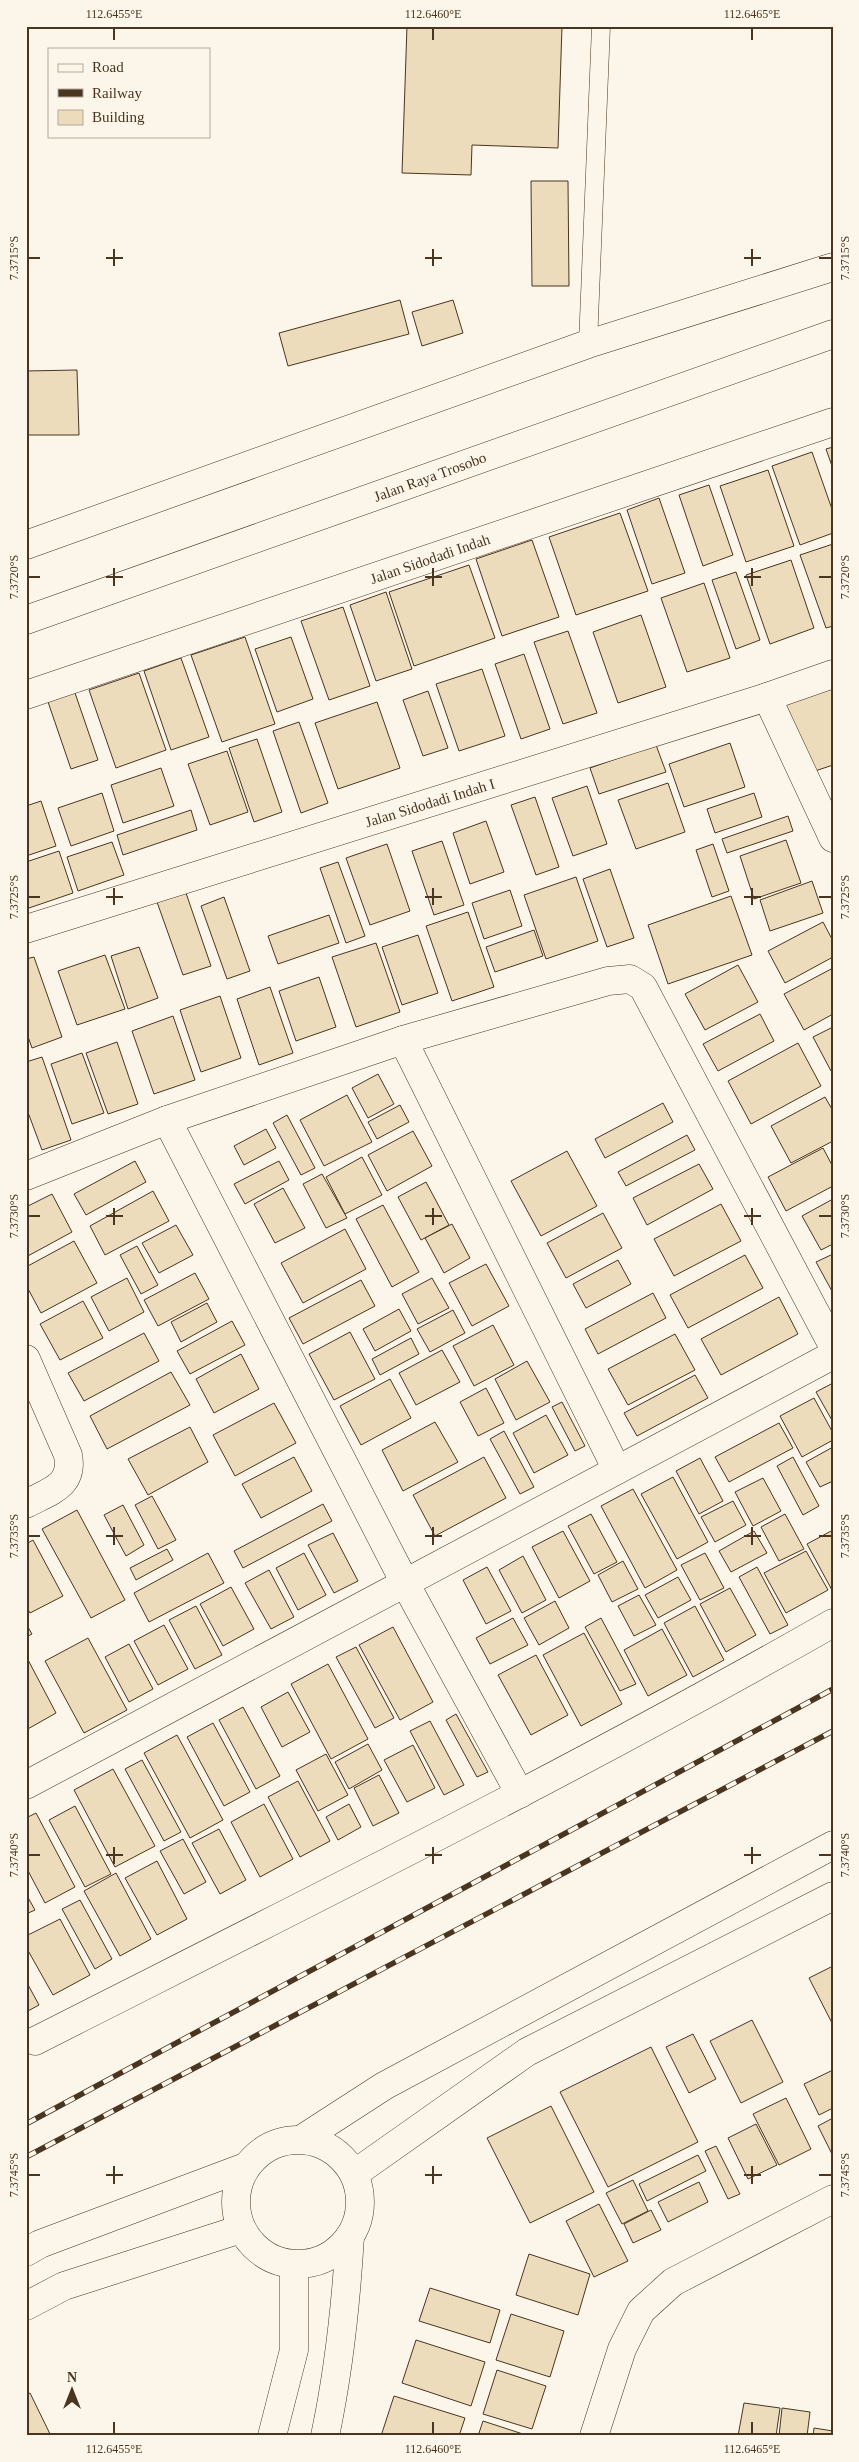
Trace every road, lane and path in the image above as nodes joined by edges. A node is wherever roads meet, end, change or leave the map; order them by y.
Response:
1 (601, 26) edge
2 (833, 267) edge
3 (833, 334) edge
4 (588, 344) junction
5 (833, 422) edge
6 (26, 545) edge
7 (26, 620) edge
8 (833, 674) edge
9 (26, 695) edge
10 (767, 697) junction
11 (833, 838) edge
12 (26, 929) edge
13 (403, 1040) junction
14 (167, 1120) junction
15 (26, 1176) edge
16 (833, 1346) edge
17 (833, 1355) edge
18 (26, 1359) edge
19 (617, 1470) junction
20 (26, 1504) edge
21 (405, 1583) junction
22 (833, 1623) edge
23 (26, 1785) edge
24 (520, 1794) junction
25 (833, 1845) edge
26 (833, 1896) edge
27 (35, 2042) dead end
28 (302, 2139) junction
29 (245, 2167) junction
30 (354, 2174) junction
31 (833, 2199) edge
32 (241, 2229) junction
33 (350, 2236) junction
34 (26, 2252) edge
35 (294, 2264) junction
36 (26, 2306) edge
37 (272, 2436) edge
38 (324, 2436) edge
39 (594, 2436) edge

1 - 4 lane
2 - 4 main road
3 - 7 main road, Jalan Raya Trosobo
4 - 6 main road
5 - 9 main road, Jalan Sidodadi Indah
8 - 10 main road, Jalan Sidodadi Indah I
10 - 11 main road
10 - 12 main road, Jalan Sidodadi Indah I
13 - 14 main road
13 - 16 main road
13 - 19 main road
14 - 15 main road
14 - 21 main road
17 - 19 main road
18 - 20 main road
19 - 21 main road
21 - 23 main road
21 - 24 main road
22 - 24 main road
24 - 27 main road
25 - 28 main road
26 - 30 main road
28 - 29 main road
28 - 30 main road
29 - 32 main road
29 - 34 main road
30 - 33 main road
31 - 39 main road
32 - 35 main road
32 - 36 main road
33 - 35 main road
33 - 38 main road
35 - 37 main road

